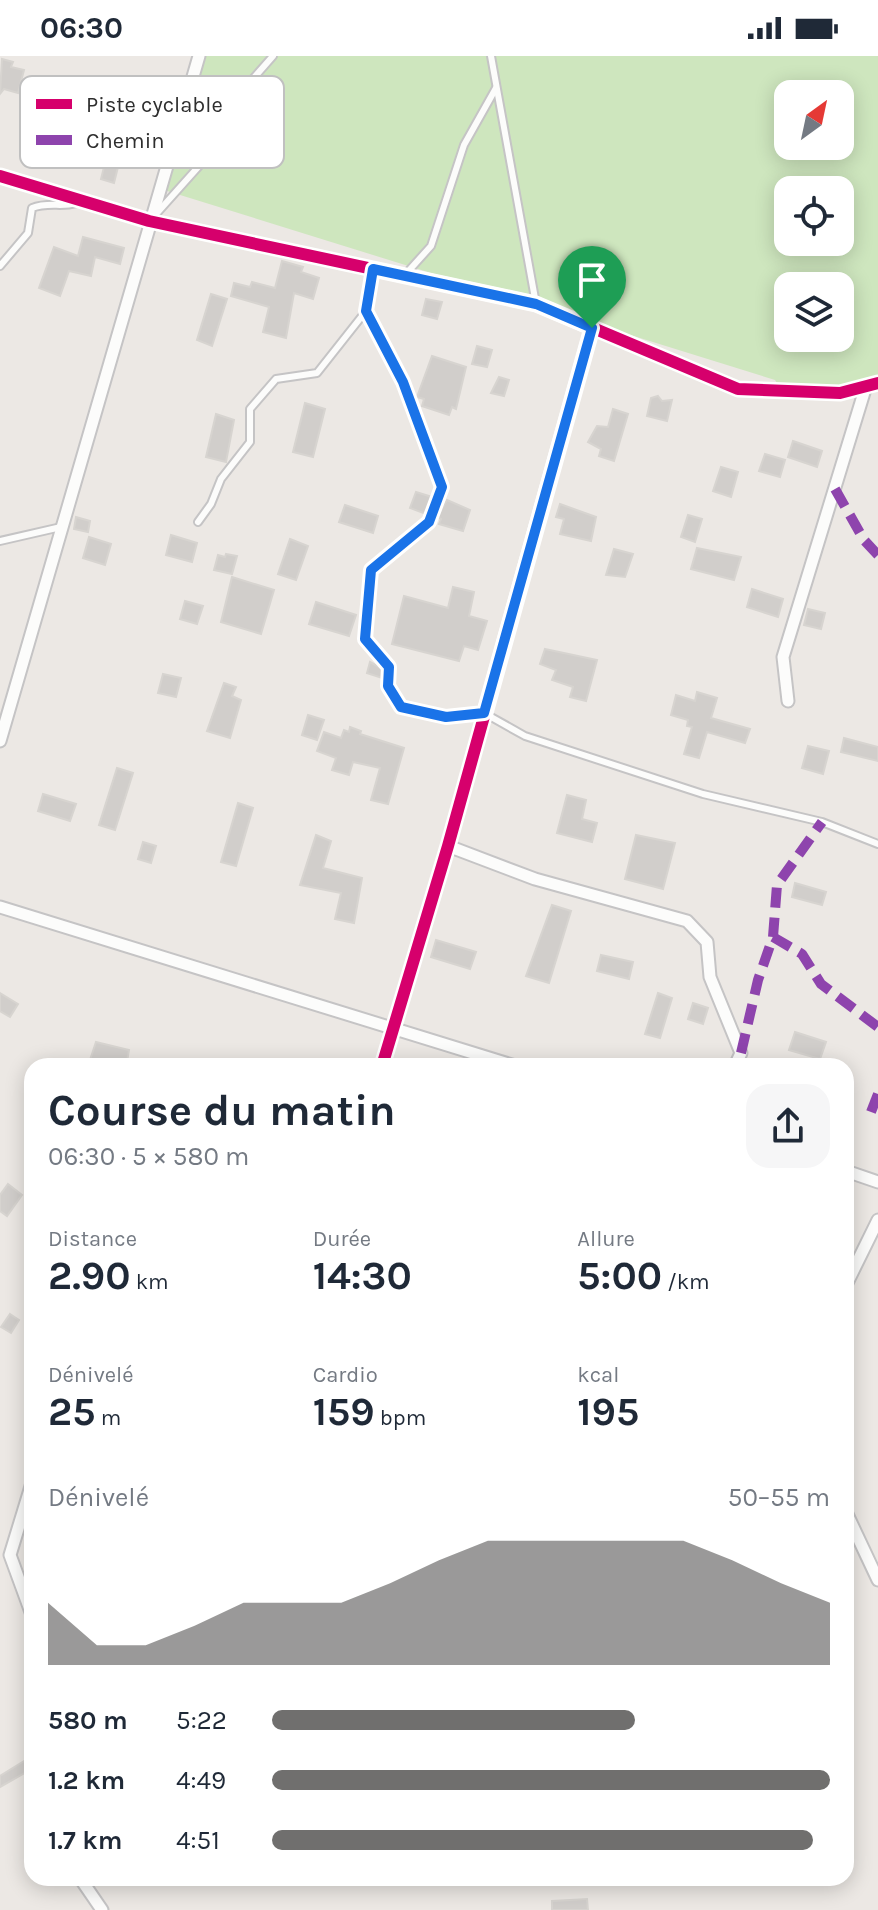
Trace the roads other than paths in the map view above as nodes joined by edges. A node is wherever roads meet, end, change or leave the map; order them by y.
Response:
1 (199, 56) edge
2 (273, 56) edge
3 (491, 56) edge
4 (193, 76) edge
5 (255, 76) edge
6 (496, 88) junction
7 (167, 168) edge
8 (197, 168) edge
9 (0, 176) edge
10 (83, 201) junction
11 (149, 221) junction
12 (0, 266) edge
13 (373, 269) junction
14 (404, 276) junction
15 (536, 304) junction
16 (366, 311) junction
17 (592, 328) junction
18 (872, 385) edge
19 (198, 522) dead end
20 (61, 527) junction
21 (0, 541) edge
22 (788, 701) dead end
23 (5, 703) edge
24 (484, 713) junction
25 (0, 741) edge
26 (878, 844) edge
27 (448, 846) junction
28 (0, 907) edge
29 (393, 1029) junction
30 (384, 1058) edge
31 (489, 1058) edge
32 (739, 1058) edge
33 (854, 1174) edge
34 (878, 1182) edge
35 (878, 1220) edge
36 (854, 1269) edge
37 (24, 1509) edge
38 (854, 1529) edge
39 (878, 1580) edge
40 (24, 1593) edge
41 (86, 1886) edge
42 (102, 1910) edge

1 - 4 street
2 - 5 lane
3 - 6 lane
6 - 14 lane
6 - 15 lane
7 - 11 street
8 - 11 lane
9 - 10 street
10 - 11 street
10 - 12 lane
11 - 13 street
11 - 20 street
13 - 14 street
13 - 16 lane
14 - 15 street
15 - 17 street
16 - 19 lane
16 - 24 lane
17 - 18 street
17 - 24 street
18 - 22 street
20 - 21 lane
20 - 23 street
23 - 25 street
24 - 26 lane
24 - 27 street
27 - 29 street
27 - 32 street
28 - 29 street
29 - 30 street
29 - 31 street
33 - 34 street
35 - 36 street
37 - 40 street
38 - 39 street
41 - 42 street

